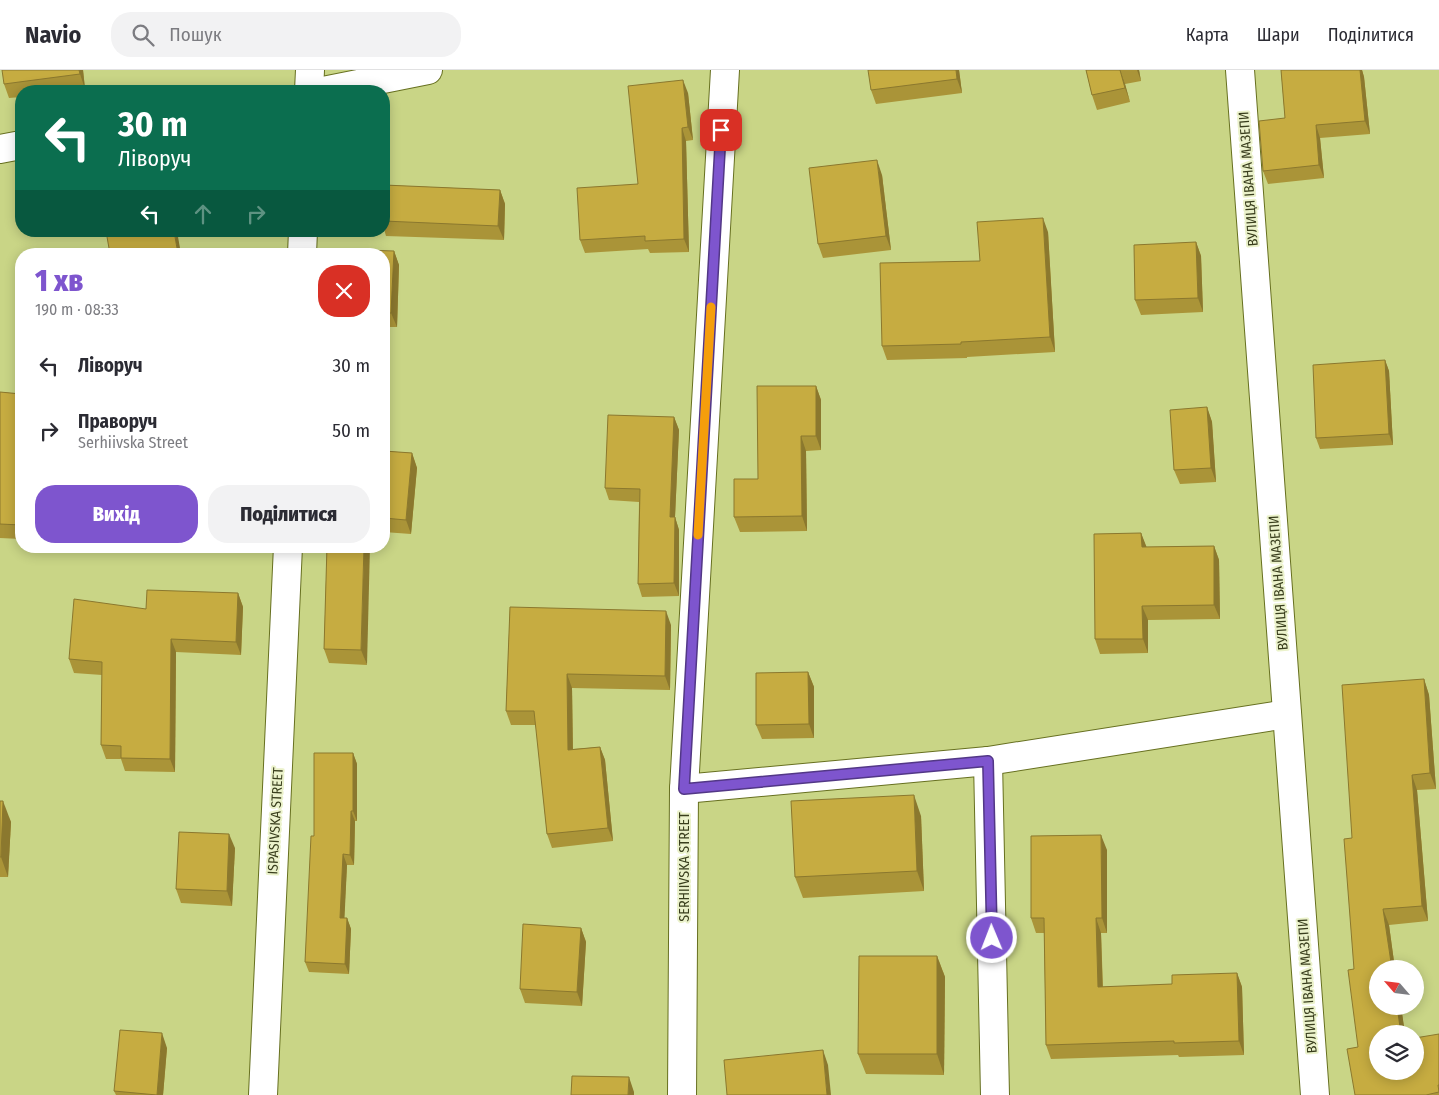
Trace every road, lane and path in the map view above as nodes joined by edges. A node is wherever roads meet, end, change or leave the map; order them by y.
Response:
1 (310, 70) edge
2 (428, 70) edge
3 (725, 70) edge
4 (1240, 70) edge
5 (309, 85) edge
6 (353, 85) edge
7 (15, 146) edge
8 (0, 149) edge
9 (288, 553) edge
10 (1287, 714) junction
11 (988, 761) junction
12 (684, 789) junction
13 (262, 1095) edge
14 (682, 1095) edge
15 (995, 1095) edge
16 (1315, 1095) edge

1 - 5 street
2 - 6 street
3 - 12 street, SERHIIVSKA STREET
4 - 10 street, ВУЛИЦЯ ІВАНА МАЗЕПИ
7 - 8 street
9 - 13 street, ISPASIVSKA STREET
10 - 11 street
10 - 16 street, ВУЛИЦЯ ІВАНА МАЗЕПИ
11 - 12 street
11 - 15 street
12 - 14 street, SERHIIVSKA STREET

